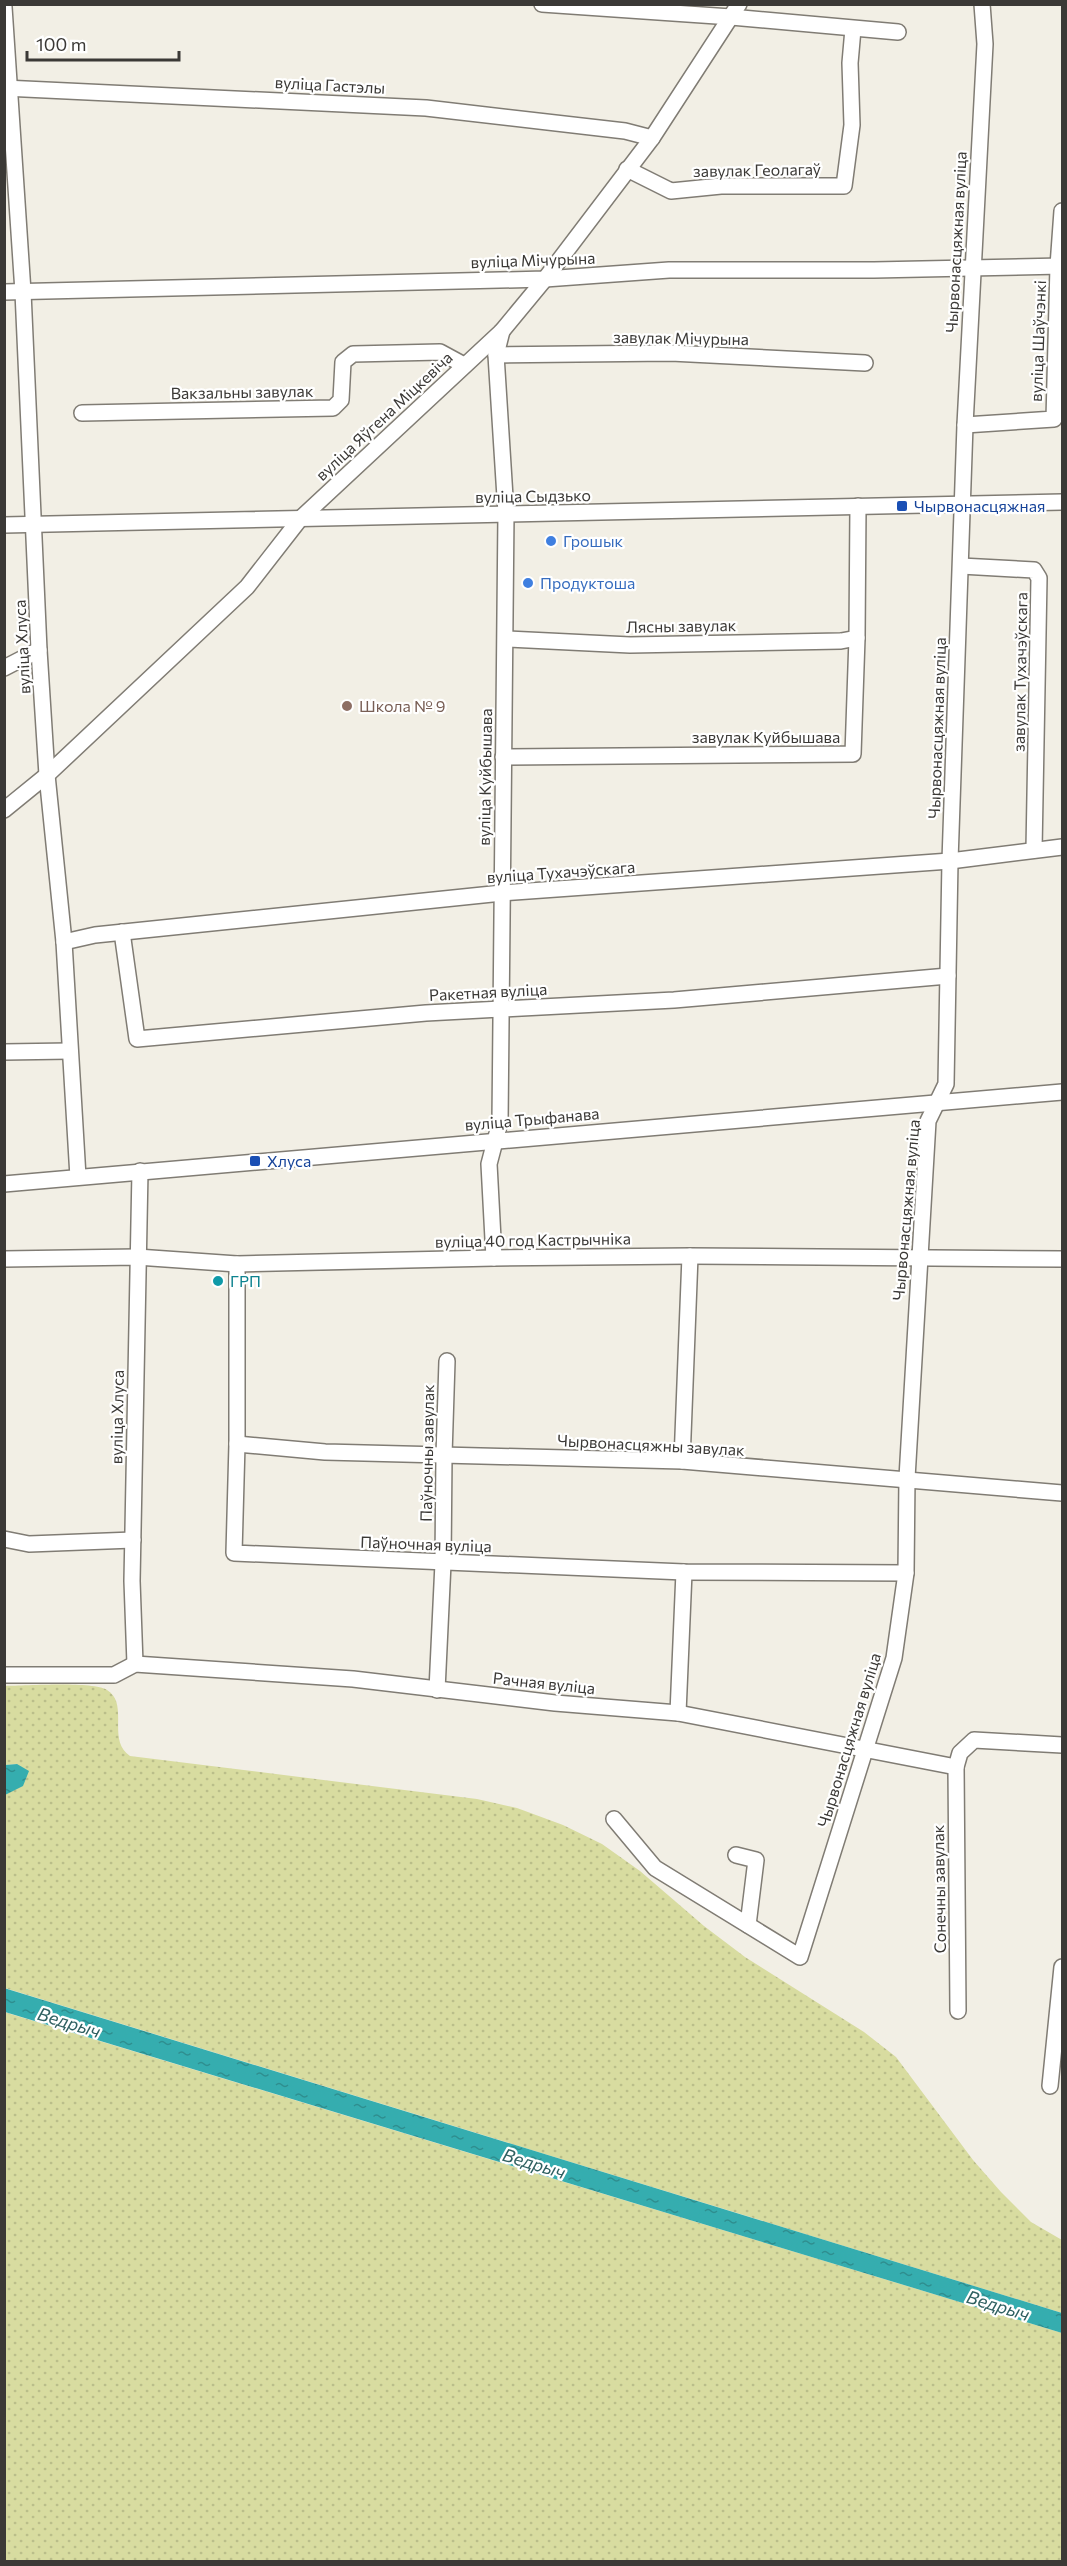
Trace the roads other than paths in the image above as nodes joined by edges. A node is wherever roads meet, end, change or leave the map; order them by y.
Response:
1 (542, 4) edge
2 (982, 4) edge
3 (4, 7) edge
4 (735, 11) edge
5 (853, 29) junction
6 (898, 32) dead end
7 (7, 88) edge
8 (652, 138) junction
9 (9, 157) edge
10 (627, 169) junction
11 (1062, 211) edge
12 (1060, 266) edge
13 (972, 268) junction
14 (545, 279) junction
15 (4, 292) edge
16 (23, 292) junction
17 (502, 331) junction
18 (496, 354) junction
19 (865, 363) dead end
20 (464, 365) junction
21 (82, 413) dead end
22 (965, 425) junction
23 (1062, 502) edge
24 (964, 504) junction
25 (858, 506) junction
26 (506, 513) junction
27 (300, 519) junction
28 (35, 524) junction
29 (4, 525) edge
30 (961, 566) junction
31 (857, 638) junction
32 (506, 639) junction
33 (39, 650) junction
34 (4, 668) edge
35 (502, 757) junction
36 (47, 775) junction
37 (4, 810) edge
38 (1062, 847) edge
39 (1034, 849) junction
40 (950, 861) junction
41 (502, 893) junction
42 (122, 932) junction
43 (64, 942) junction
44 (948, 976) junction
45 (501, 1011) junction
46 (70, 1051) junction
47 (4, 1052) edge
48 (1062, 1092) edge
49 (937, 1103) junction
50 (496, 1140) junction
51 (140, 1171) junction
52 (78, 1178) junction
53 (4, 1184) edge
54 (690, 1256) junction
55 (137, 1257) junction
56 (494, 1258) junction
57 (4, 1259) edge
58 (1062, 1259) edge
59 (918, 1260) junction
60 (237, 1264) junction
61 (447, 1361) dead end
62 (237, 1444) junction
63 (444, 1455) junction
64 (682, 1461) junction
65 (907, 1478) junction
66 (1062, 1493) edge
67 (4, 1539) edge
68 (133, 1540) junction
69 (443, 1563) junction
70 (684, 1572) junction
71 (906, 1572) junction
72 (135, 1664) junction
73 (4, 1676) edge
74 (437, 1690) junction
75 (678, 1713) junction
76 (1062, 1745) edge
77 (865, 1751) junction
78 (956, 1767) junction
79 (614, 1819) dead end
80 (736, 1855) dead end
81 (748, 1925) junction
82 (1062, 1967) edge
83 (958, 2011) dead end
84 (1050, 2086) dead end

1 - 4 street
2 - 13 street, Чырвонасцяжная вуліца
3 - 7 street, вуліца Хлуса
4 - 5 street
4 - 8 street, вуліца Яўгена Міцкевіча
5 - 6 street
5 - 10 street, завулак Геолагаў
7 - 8 street, вуліца Гастэлы
7 - 9 street, вуліца Хлуса
8 - 10 street, вуліца Яўгена Міцкевіча
9 - 16 street, вуліца Хлуса
10 - 14 street, вуліца Яўгена Міцкевіча
11 - 12 street, вуліца Шаўчэнкі
12 - 13 street, вуліца Мічурына
12 - 22 street, вуліца Шаўчэнкі
13 - 14 street, вуліца Мічурына
13 - 22 street, Чырвонасцяжная вуліца
14 - 16 street, вуліца Мічурына
14 - 17 street, вуліца Яўгена Міцкевіча
15 - 16 street, вуліца Мічурына
16 - 28 street, вуліца Хлуса
17 - 18 street, вуліца Куйбышава
17 - 20 street, вуліца Яўгена Міцкевіча
18 - 19 street, завулак Мічурына
18 - 26 street, вуліца Куйбышава
20 - 21 street, Вакзальны завулак
20 - 27 street, вуліца Яўгена Міцкевіча
22 - 24 street, Чырвонасцяжная вуліца
23 - 24 street, вуліца Сыдзько
24 - 25 street, вуліца Сыдзько
24 - 30 street, Чырвонасцяжная вуліца
25 - 26 street, вуліца Сыдзько
25 - 31 street, завулак Куйбышава
26 - 27 street, вуліца Сыдзько
26 - 32 street, вуліца Куйбышава
27 - 28 street, вуліца Сыдзько
27 - 36 street, вуліца Яўгена Міцкевіча
28 - 29 street, вуліца Сыдзько
28 - 33 street, вуліца Хлуса
30 - 39 street, завулак Тухачэўскага
30 - 40 street, Чырвонасцяжная вуліца
31 - 32 street, Лясны завулак
31 - 35 street, завулак Куйбышава
32 - 35 street, вуліца Куйбышава
33 - 34 street
33 - 36 street, вуліца Хлуса
35 - 41 street, вуліца Куйбышава
36 - 37 street, вуліца Яўгена Міцкевіча
36 - 43 street, вуліца Хлуса
38 - 39 street, вуліца Тухачэўскага
39 - 40 street, вуліца Тухачэўскага
40 - 41 street, вуліца Тухачэўскага
40 - 44 street, Чырвонасцяжная вуліца
41 - 42 street, вуліца Тухачэўскага
41 - 45 street, вуліца Куйбышава
42 - 43 street, вуліца Тухачэўскага
42 - 45 street, Ракетная вуліца
43 - 46 street, вуліца Хлуса
44 - 45 street, Ракетная вуліца
44 - 49 street, Чырвонасцяжная вуліца
45 - 50 street, вуліца Куйбышава
46 - 47 street
46 - 52 street, вуліца Хлуса
48 - 49 street, вуліца Трыфанава
49 - 50 street, вуліца Трыфанава
49 - 59 street, Чырвонасцяжная вуліца
50 - 51 street, вуліца Трыфанава
50 - 56 street, вуліца Куйбышава
51 - 52 street, вуліца Трыфанава
51 - 55 street, вуліца Хлуса
52 - 53 street, вуліца Трыфанава
54 - 56 street, вуліца 40 год Кастрычніка
54 - 59 street, вуліца 40 год Кастрычніка
54 - 64 street
55 - 57 street, вуліца 40 год Кастрычніка
55 - 60 street, вуліца 40 год Кастрычніка
55 - 68 street, вуліца Хлуса
56 - 60 street, вуліца 40 год Кастрычніка
58 - 59 street, вуліца 40 год Кастрычніка
59 - 65 street, Чырвонасцяжная вуліца
60 - 62 street, Паўночная вуліца
61 - 63 street, Паўночны завулак
62 - 63 street, Чырвонасцяжны завулак
62 - 69 street, Паўночная вуліца
63 - 64 street, Чырвонасцяжны завулак
63 - 69 street, Паўночны завулак
64 - 65 street, Чырвонасцяжны завулак
65 - 66 street, Чырвонасцяжны завулак
65 - 71 street, Чырвонасцяжная вуліца
67 - 68 street
68 - 72 street, вуліца Хлуса
69 - 70 street, Паўночная вуліца
69 - 74 street, Паўночны завулак
70 - 71 street, Паўночная вуліца
70 - 75 street
71 - 77 street, Чырвонасцяжная вуліца
72 - 73 street, Рачная вуліца
72 - 74 street, Рачная вуліца
74 - 75 street, Рачная вуліца
75 - 77 street, Рачная вуліца
76 - 78 street
77 - 78 street, Рачная вуліца
77 - 81 street, Чырвонасцяжная вуліца
78 - 83 street, Сонечны завулак
79 - 81 street, Чырвонасцяжная вуліца
80 - 81 street
82 - 84 street

